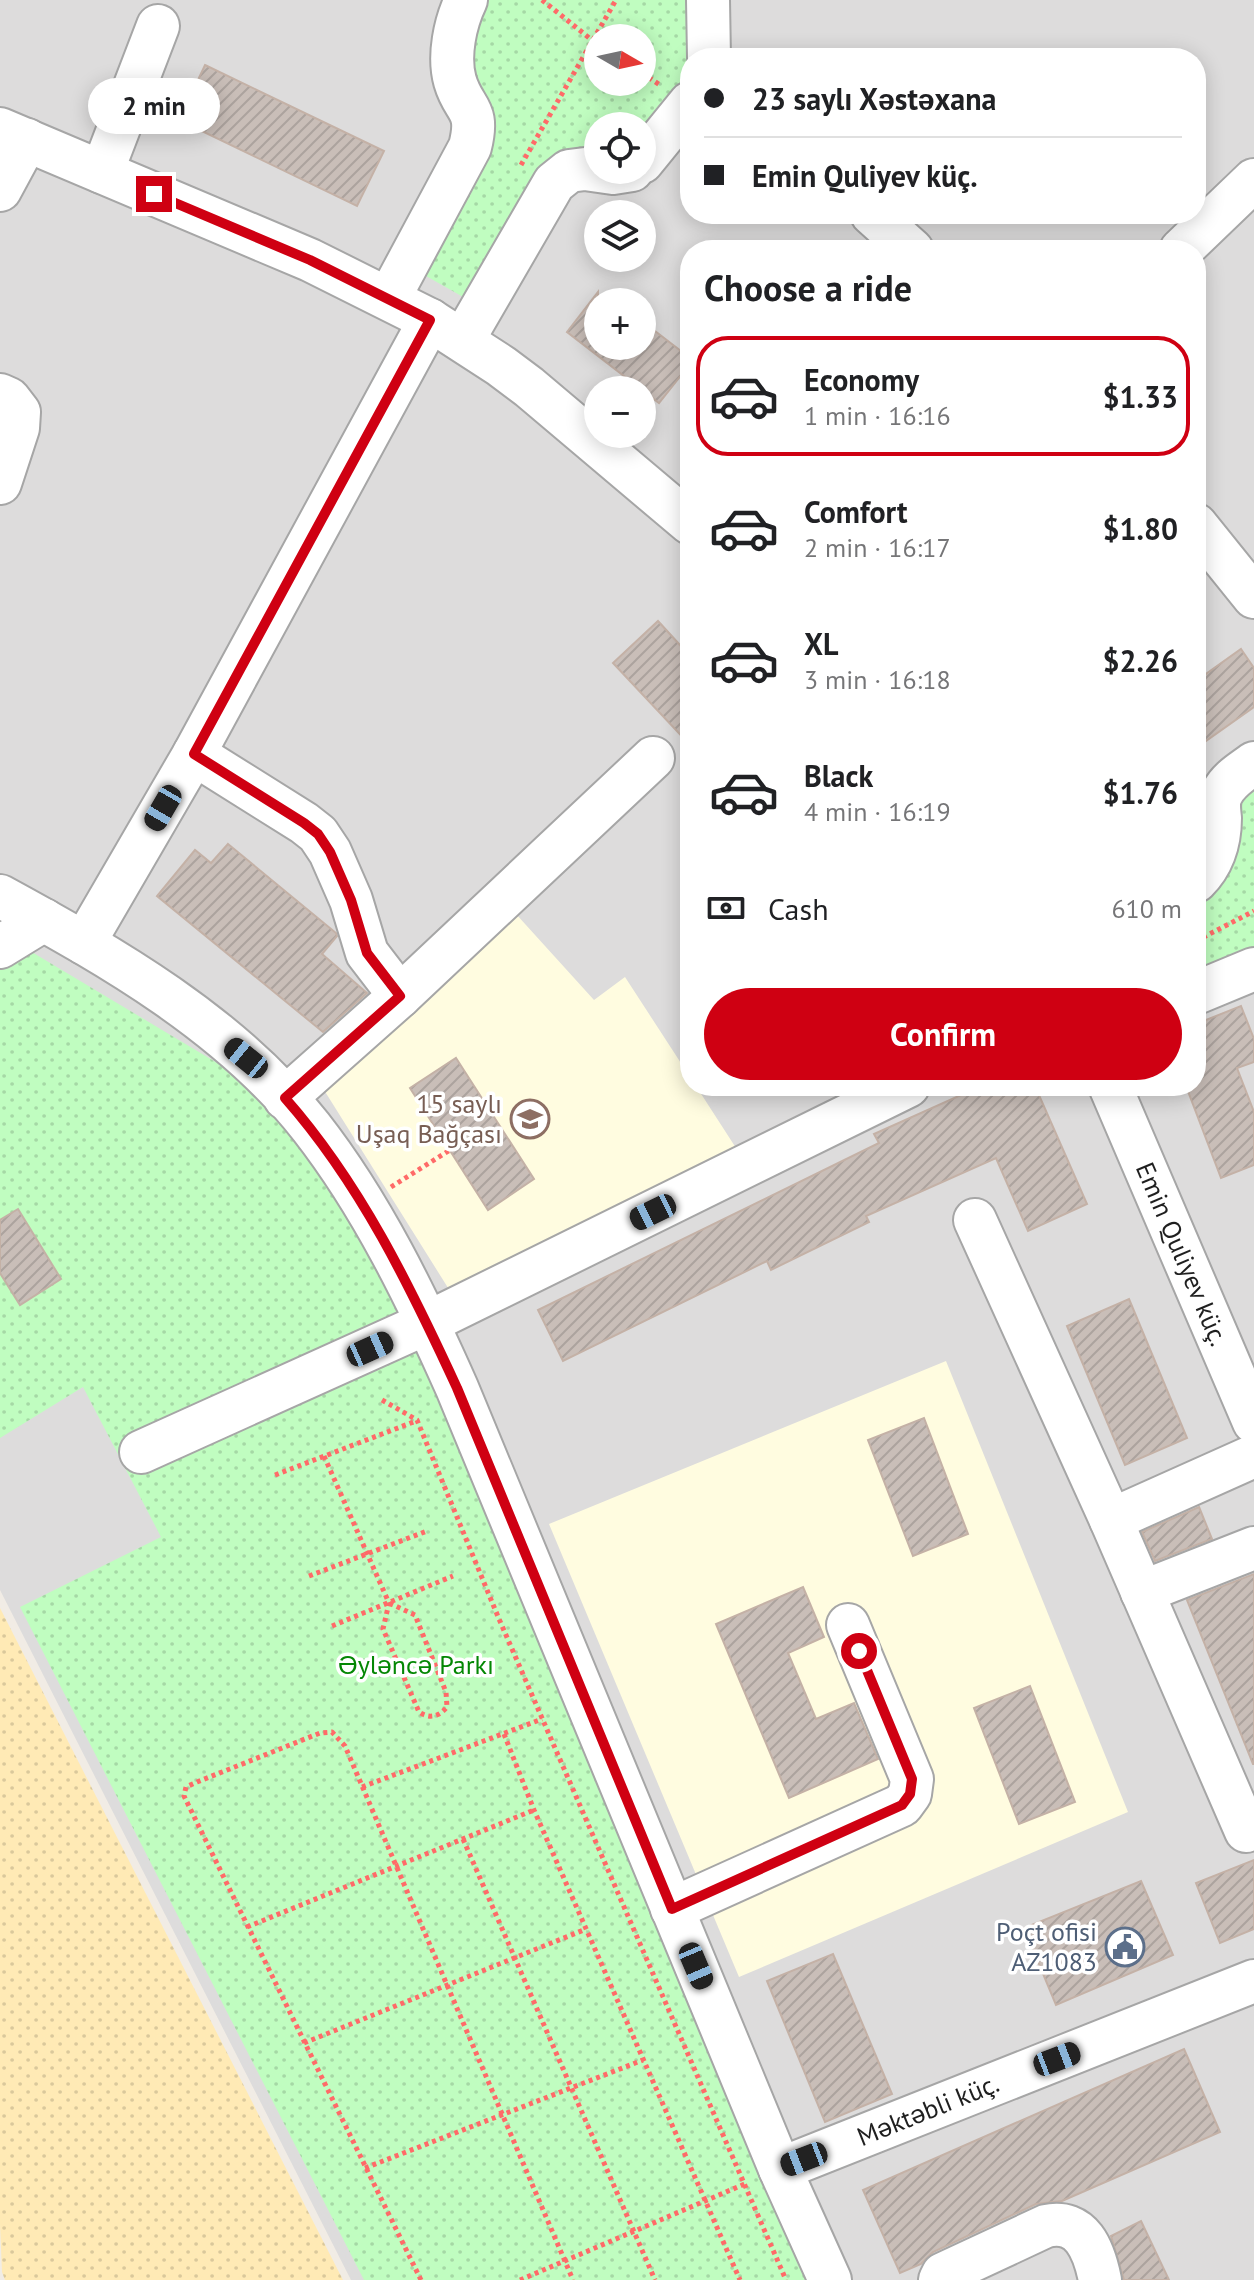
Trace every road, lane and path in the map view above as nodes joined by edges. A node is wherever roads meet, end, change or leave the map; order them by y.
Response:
1 (466, 0) edge
2 (542, 0) edge
3 (708, 0) edge
4 (158, 26) dead end
5 (584, 34) edge
6 (709, 48) edge
7 (680, 115) edge
8 (14, 135) edge
9 (656, 145) edge
10 (584, 169) edge
11 (102, 172) junction
12 (1254, 180) edge
13 (0, 190) edge
14 (883, 224) edge
15 (901, 240) edge
16 (1191, 240) edge
17 (389, 298) junction
18 (446, 330) junction
19 (0, 395) edge
20 (0, 483) edge
21 (680, 515) edge
22 (1206, 537) edge
23 (1254, 597) edge
24 (194, 754) junction
25 (653, 758) dead end
26 (1254, 763) edge
27 (1206, 869) edge
28 (0, 896) edge
29 (1254, 911) edge
30 (44, 920) junction
31 (1206, 936) edge
32 (84, 943) junction
33 (0, 947) edge
34 (1254, 969) edge
35 (1206, 989) edge
36 (400, 996) junction
37 (888, 1096) edge
38 (1114, 1096) edge
39 (285, 1098) junction
40 (450, 1150) dead end
41 (363, 1204) junction
42 (975, 1220) dead end
43 (427, 1323) junction
44 (382, 1400) dead end
45 (417, 1420) junction
46 (1254, 1422) edge
47 (141, 1452) dead end
48 (324, 1456) junction
49 (1254, 1456) edge
50 (275, 1475) dead end
51 (1111, 1520) junction
52 (427, 1531) dead end
53 (1254, 1548) edge
54 (368, 1554) junction
55 (309, 1576) dead end
56 (453, 1576) dead end
57 (1142, 1592) junction
58 (389, 1603) junction
59 (848, 1625) dead end
60 (332, 1626) dead end
61 (542, 1719) junction
62 (504, 1734) junction
63 (362, 1787) junction
64 (534, 1810) junction
65 (1246, 1831) dead end
66 (463, 1839) junction
67 (396, 1866) junction
68 (672, 1909) junction
69 (247, 1927) junction
70 (586, 1929) junction
71 (514, 1958) junction
72 (1254, 1981) edge
73 (447, 1985) junction
74 (304, 2043) junction
75 (643, 2060) junction
76 (571, 2088) junction
77 (502, 2115) junction
78 (365, 2168) junction
79 (762, 2176) junction
80 (704, 2201) junction
81 (634, 2231) junction
82 (565, 2261) junction
83 (421, 2280) edge
84 (520, 2280) edge
85 (573, 2280) edge
86 (655, 2280) edge
87 (740, 2280) edge
88 (786, 2280) edge
89 (830, 2280) edge
90 (940, 2280) edge
91 (1100, 2280) edge

1 - 17 street
2 - 5 path
3 - 6 street
4 - 11 street
7 - 9 street
8 - 11 street
8 - 13 street
10 - 18 street
11 - 17 street
12 - 16 street
14 - 15 street
17 - 18 street
18 - 21 street
18 - 24 street
19 - 20 street
22 - 23 street
24 - 32 street
24 - 36 street
25 - 36 street
26 - 27 street
28 - 30 street
29 - 31 path
30 - 32 street
30 - 33 street
32 - 39 street
34 - 35 street
36 - 39 street
37 - 43 street
38 - 46 street, Emin Quliyev küç.
39 - 41 street
40 - 41 path
41 - 43 street
42 - 51 street
43 - 47 street
43 - 68 street
44 - 45 path
45 - 48 path
45 - 61 path
48 - 50 path
48 - 54 path
49 - 51 street
51 - 57 street
52 - 54 path
53 - 57 street
54 - 55 path
54 - 58 path
56 - 58 path
57 - 65 street
58 - 58 path
58 - 60 path
59 - 68 street
61 - 62 path
61 - 79 path
62 - 63 path
62 - 64 path
63 - 67 path
63 - 69 path
64 - 66 path
64 - 70 path
66 - 67 path
66 - 71 path
67 - 69 path
67 - 73 path
68 - 79 street
69 - 74 path
70 - 71 path
70 - 75 path
71 - 73 path
71 - 76 path
72 - 79 street, Məktəbli küç.
73 - 74 path
73 - 77 path
74 - 78 path
75 - 76 path
75 - 80 path
76 - 77 path
76 - 81 path
77 - 78 path
77 - 82 path
78 - 83 path
79 - 80 path
79 - 88 path
79 - 89 street
80 - 81 path
80 - 87 path
81 - 82 path
81 - 86 path
82 - 84 path
82 - 85 path
90 - 91 street

